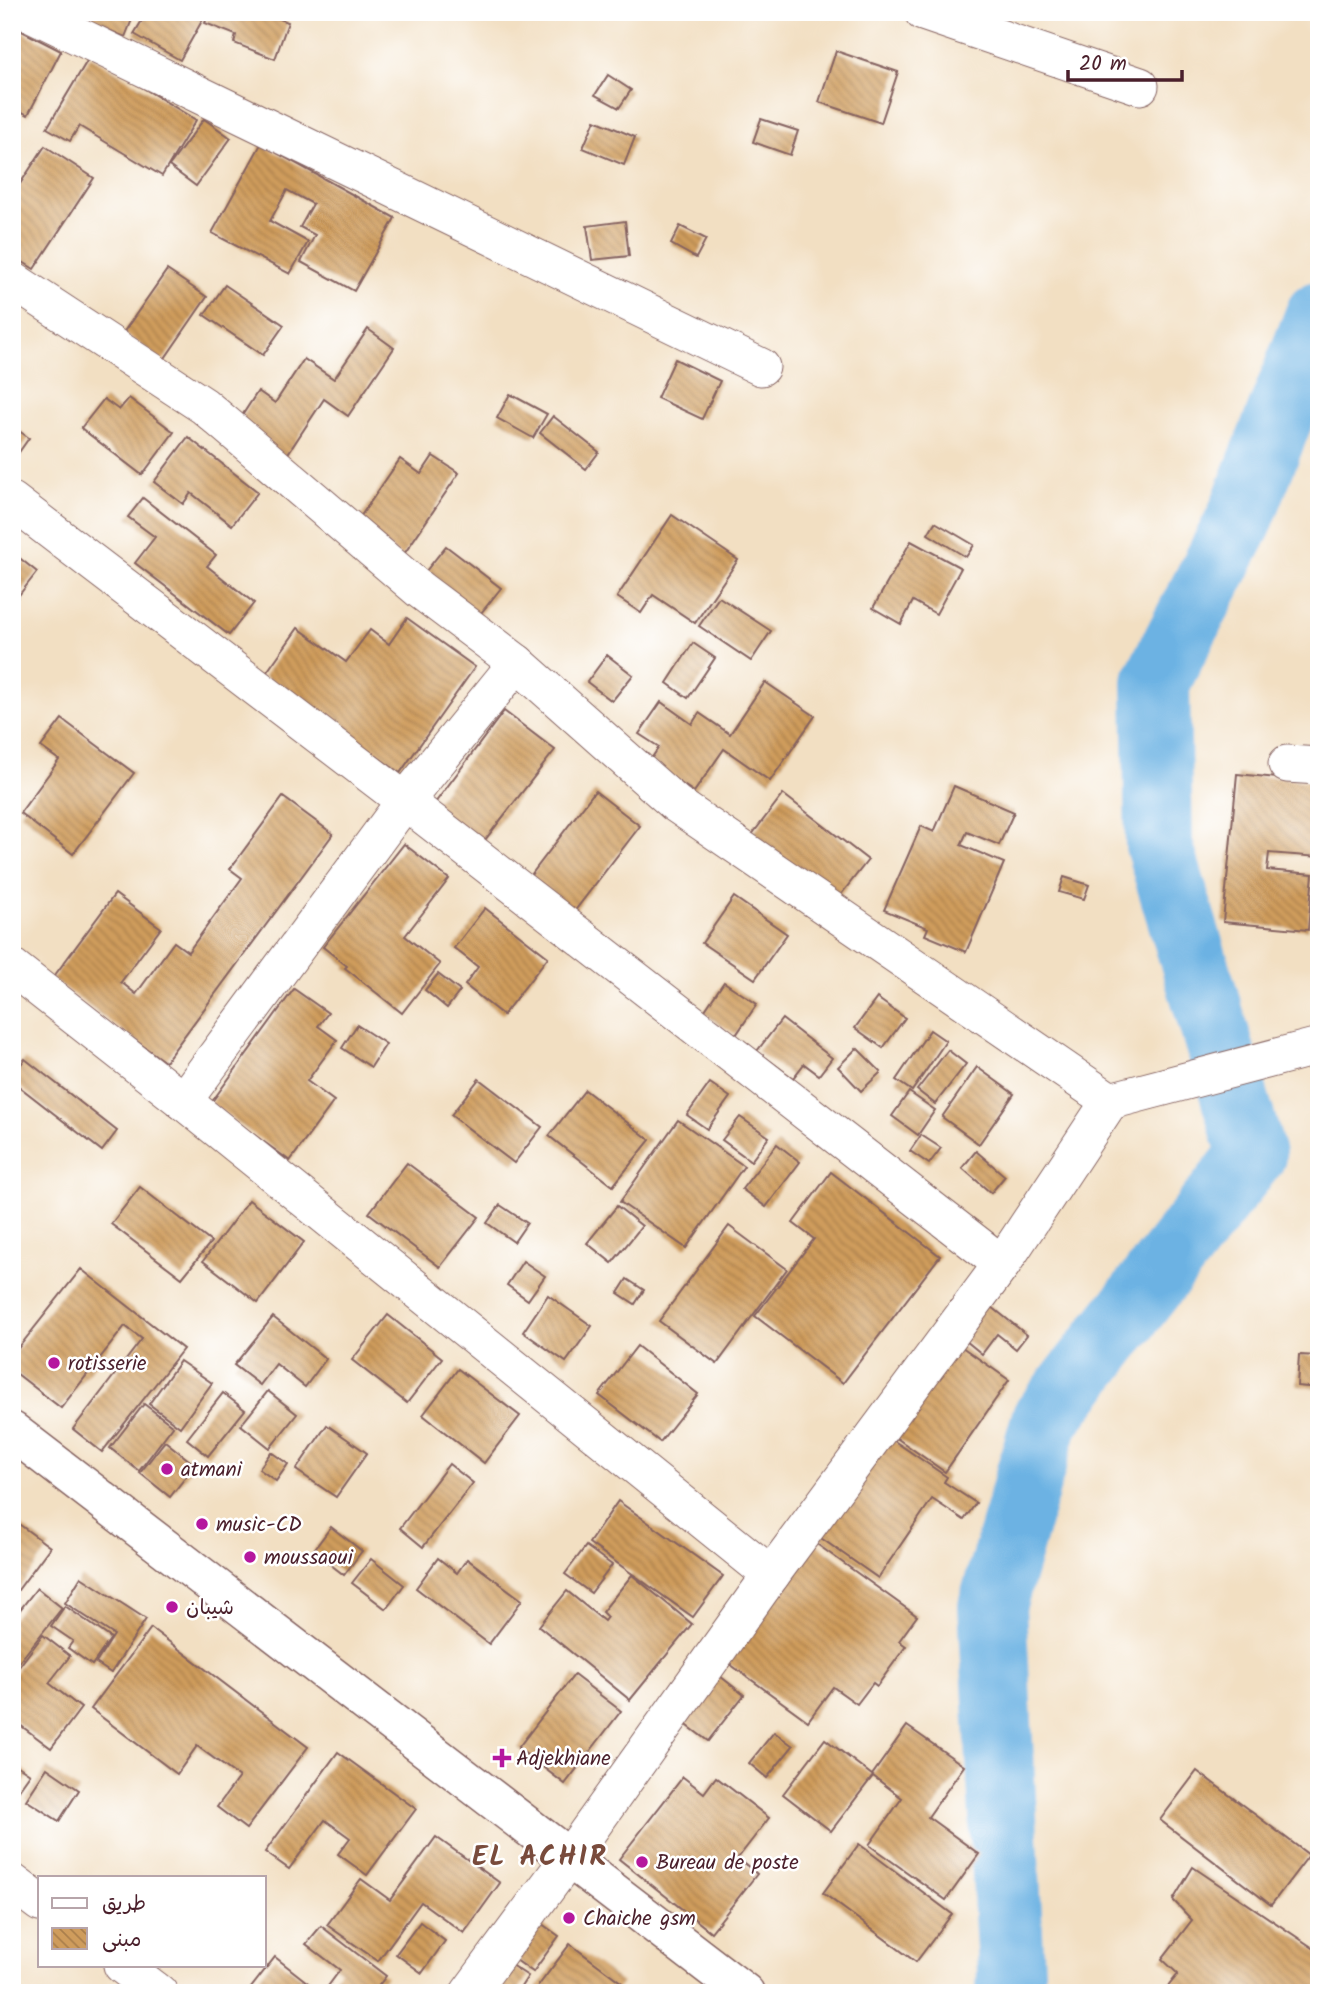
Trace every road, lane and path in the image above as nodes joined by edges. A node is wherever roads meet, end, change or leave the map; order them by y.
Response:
1 (29, 12) edge
2 (923, 12) edge
3 (1140, 86) dead end
4 (12, 280) edge
5 (761, 367) dead end
6 (12, 501) edge
7 (517, 663) junction
8 (405, 800) junction
9 (12, 967) edge
10 (1319, 1046) edge
11 (183, 1101) junction
12 (1110, 1101) junction
13 (1002, 1264) junction
14 (12, 1431) edge
15 (771, 1576) junction
16 (569, 1858) junction
17 (12, 1882) edge
18 (38, 1902) edge
19 (122, 1966) edge
20 (159, 1993) edge
21 (469, 1993) edge
22 (745, 1993) edge

1 - 5 street
2 - 3 street
4 - 7 street
6 - 8 street
7 - 8 street
7 - 12 street
8 - 11 street
8 - 13 street
9 - 11 street
10 - 12 street
11 - 15 street
12 - 13 street
13 - 15 street
14 - 16 main road
15 - 16 street
16 - 21 street
16 - 22 main road
17 - 18 street
19 - 20 street

